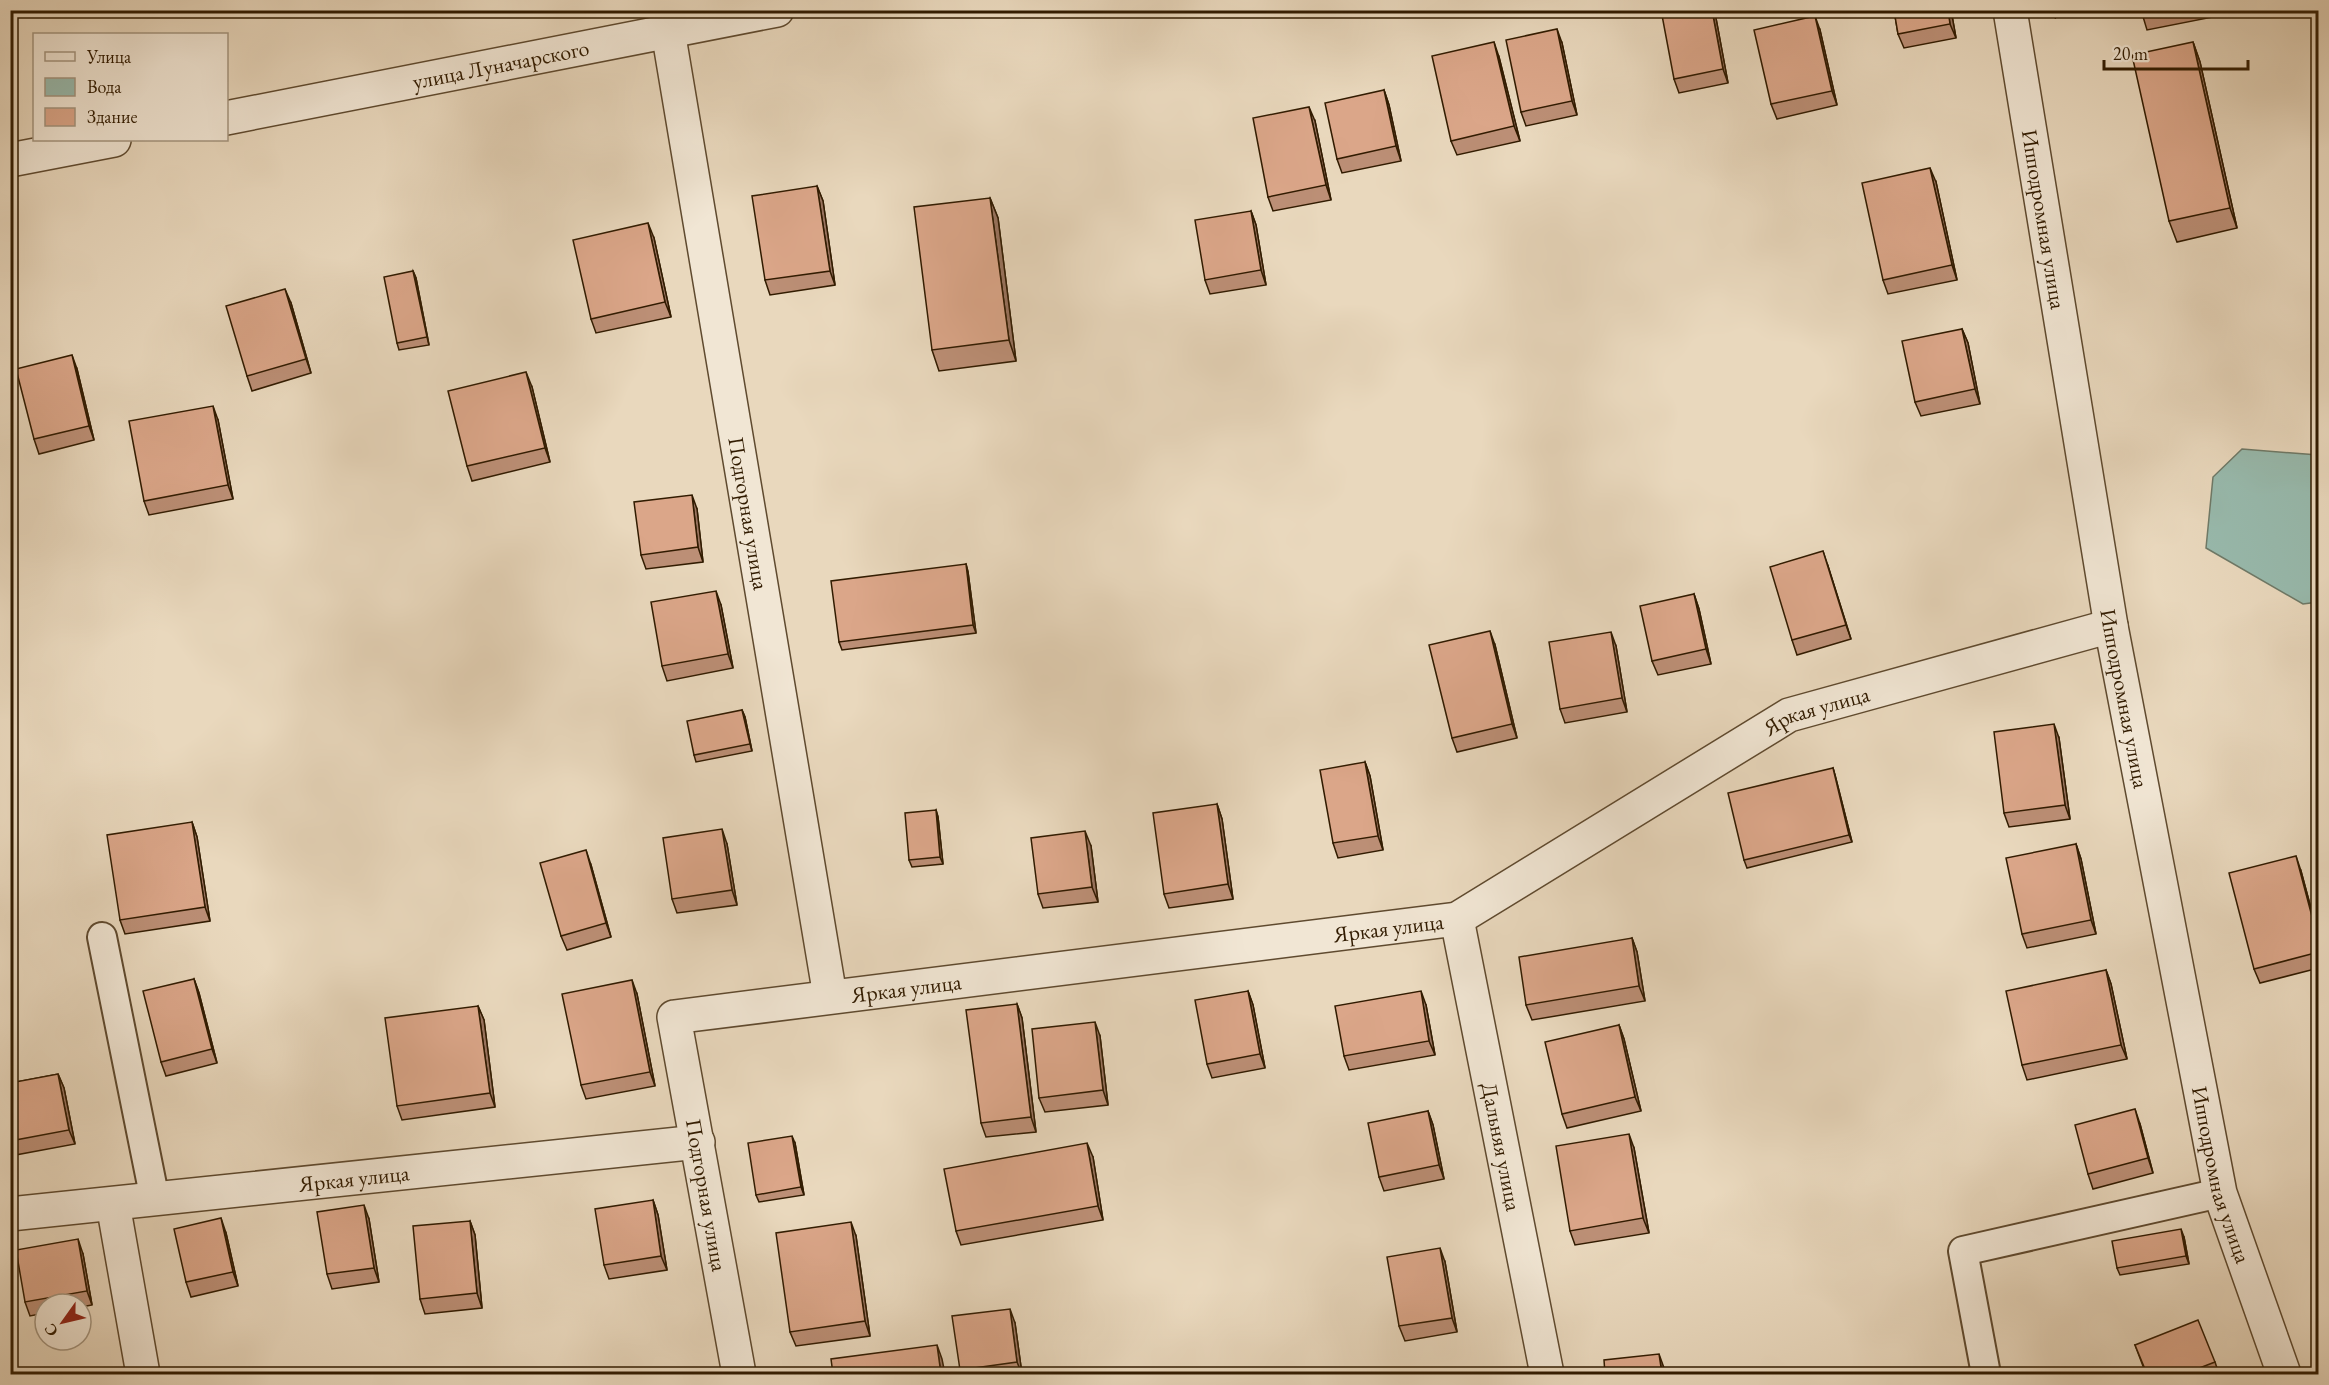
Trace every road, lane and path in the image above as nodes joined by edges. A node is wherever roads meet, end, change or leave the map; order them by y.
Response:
1 (777, 10) edge
2 (2010, 10) edge
3 (668, 31) junction
4 (228, 117) edge
5 (109, 141) edge
6 (10, 160) edge
7 (2111, 627) junction
8 (1457, 919) junction
9 (102, 937) dead end
10 (830, 996) junction
11 (674, 1017) joint
12 (698, 1142) junction
13 (2220, 1193) junction
14 (155, 1200) junction
15 (113, 1204) junction
16 (10, 1215) edge
17 (143, 1374) edge
18 (739, 1374) edge
19 (1546, 1374) edge
20 (1986, 1374) edge
21 (2284, 1374) edge

1 - 3 street, улица Луначарского
2 - 7 street, Ипподромная улица
3 - 4 street, улица Луначарского
3 - 10 street, Подгорная улица
5 - 6 street
7 - 8 street, Яркая улица
7 - 13 street, Ипподромная улица
8 - 10 street, Яркая улица
8 - 19 street, Дальняя улица
9 - 14 lane
10 - 11 street, Яркая улица
11 - 12 street, Подгорная улица
12 - 14 street, Яркая улица
12 - 18 street, Подгорная улица
13 - 20 lane
13 - 21 street, Ипподромная улица
14 - 15 street, Яркая улица
15 - 16 street, Яркая улица
15 - 17 street

